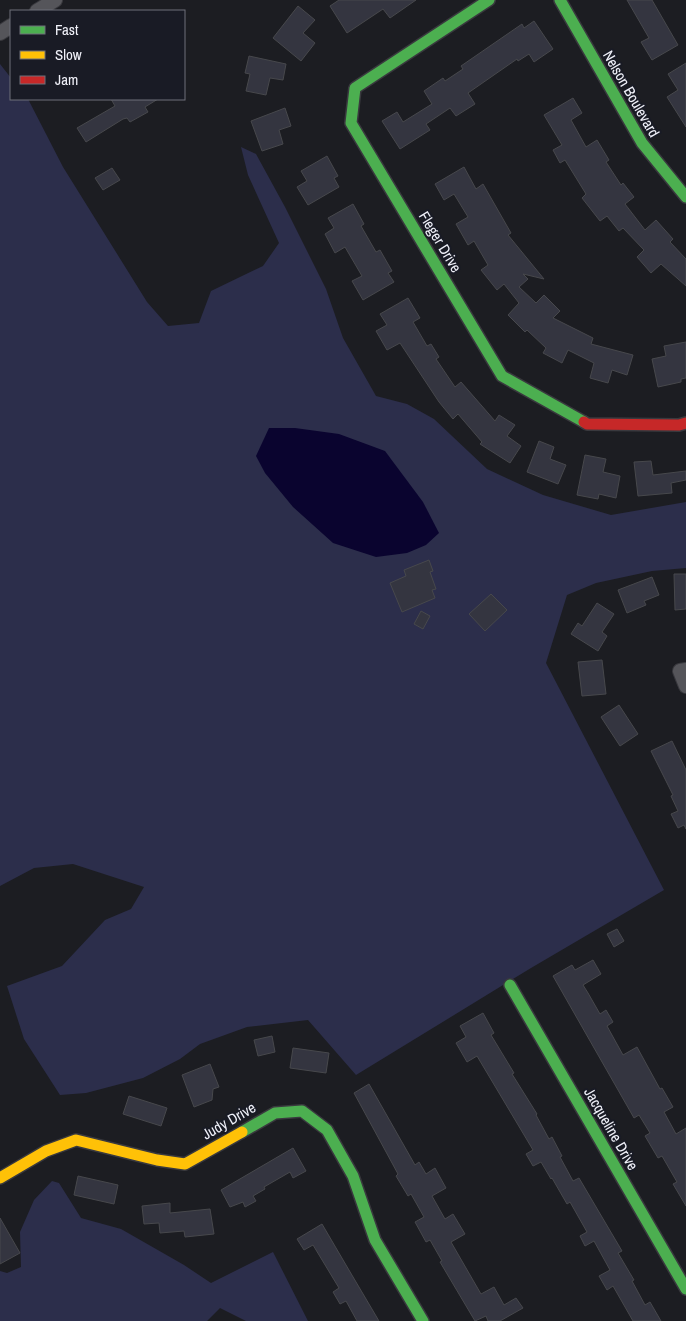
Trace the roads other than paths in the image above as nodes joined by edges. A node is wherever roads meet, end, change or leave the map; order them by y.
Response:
1 (56, 0) edge
2 (490, 0) edge
3 (560, 0) edge
4 (39, 10) edge
5 (686, 197) edge
6 (686, 424) edge
7 (683, 671) edge
8 (686, 686) edge
9 (510, 985) dead end
10 (0, 1178) edge
11 (686, 1289) edge
12 (423, 1321) edge

1 - 4 street
2 - 6 street, Fleger Drive
3 - 5 street, Nelson Boulevard
7 - 8 street
9 - 11 street, Jacqueline Drive
10 - 12 street, Judy Drive

